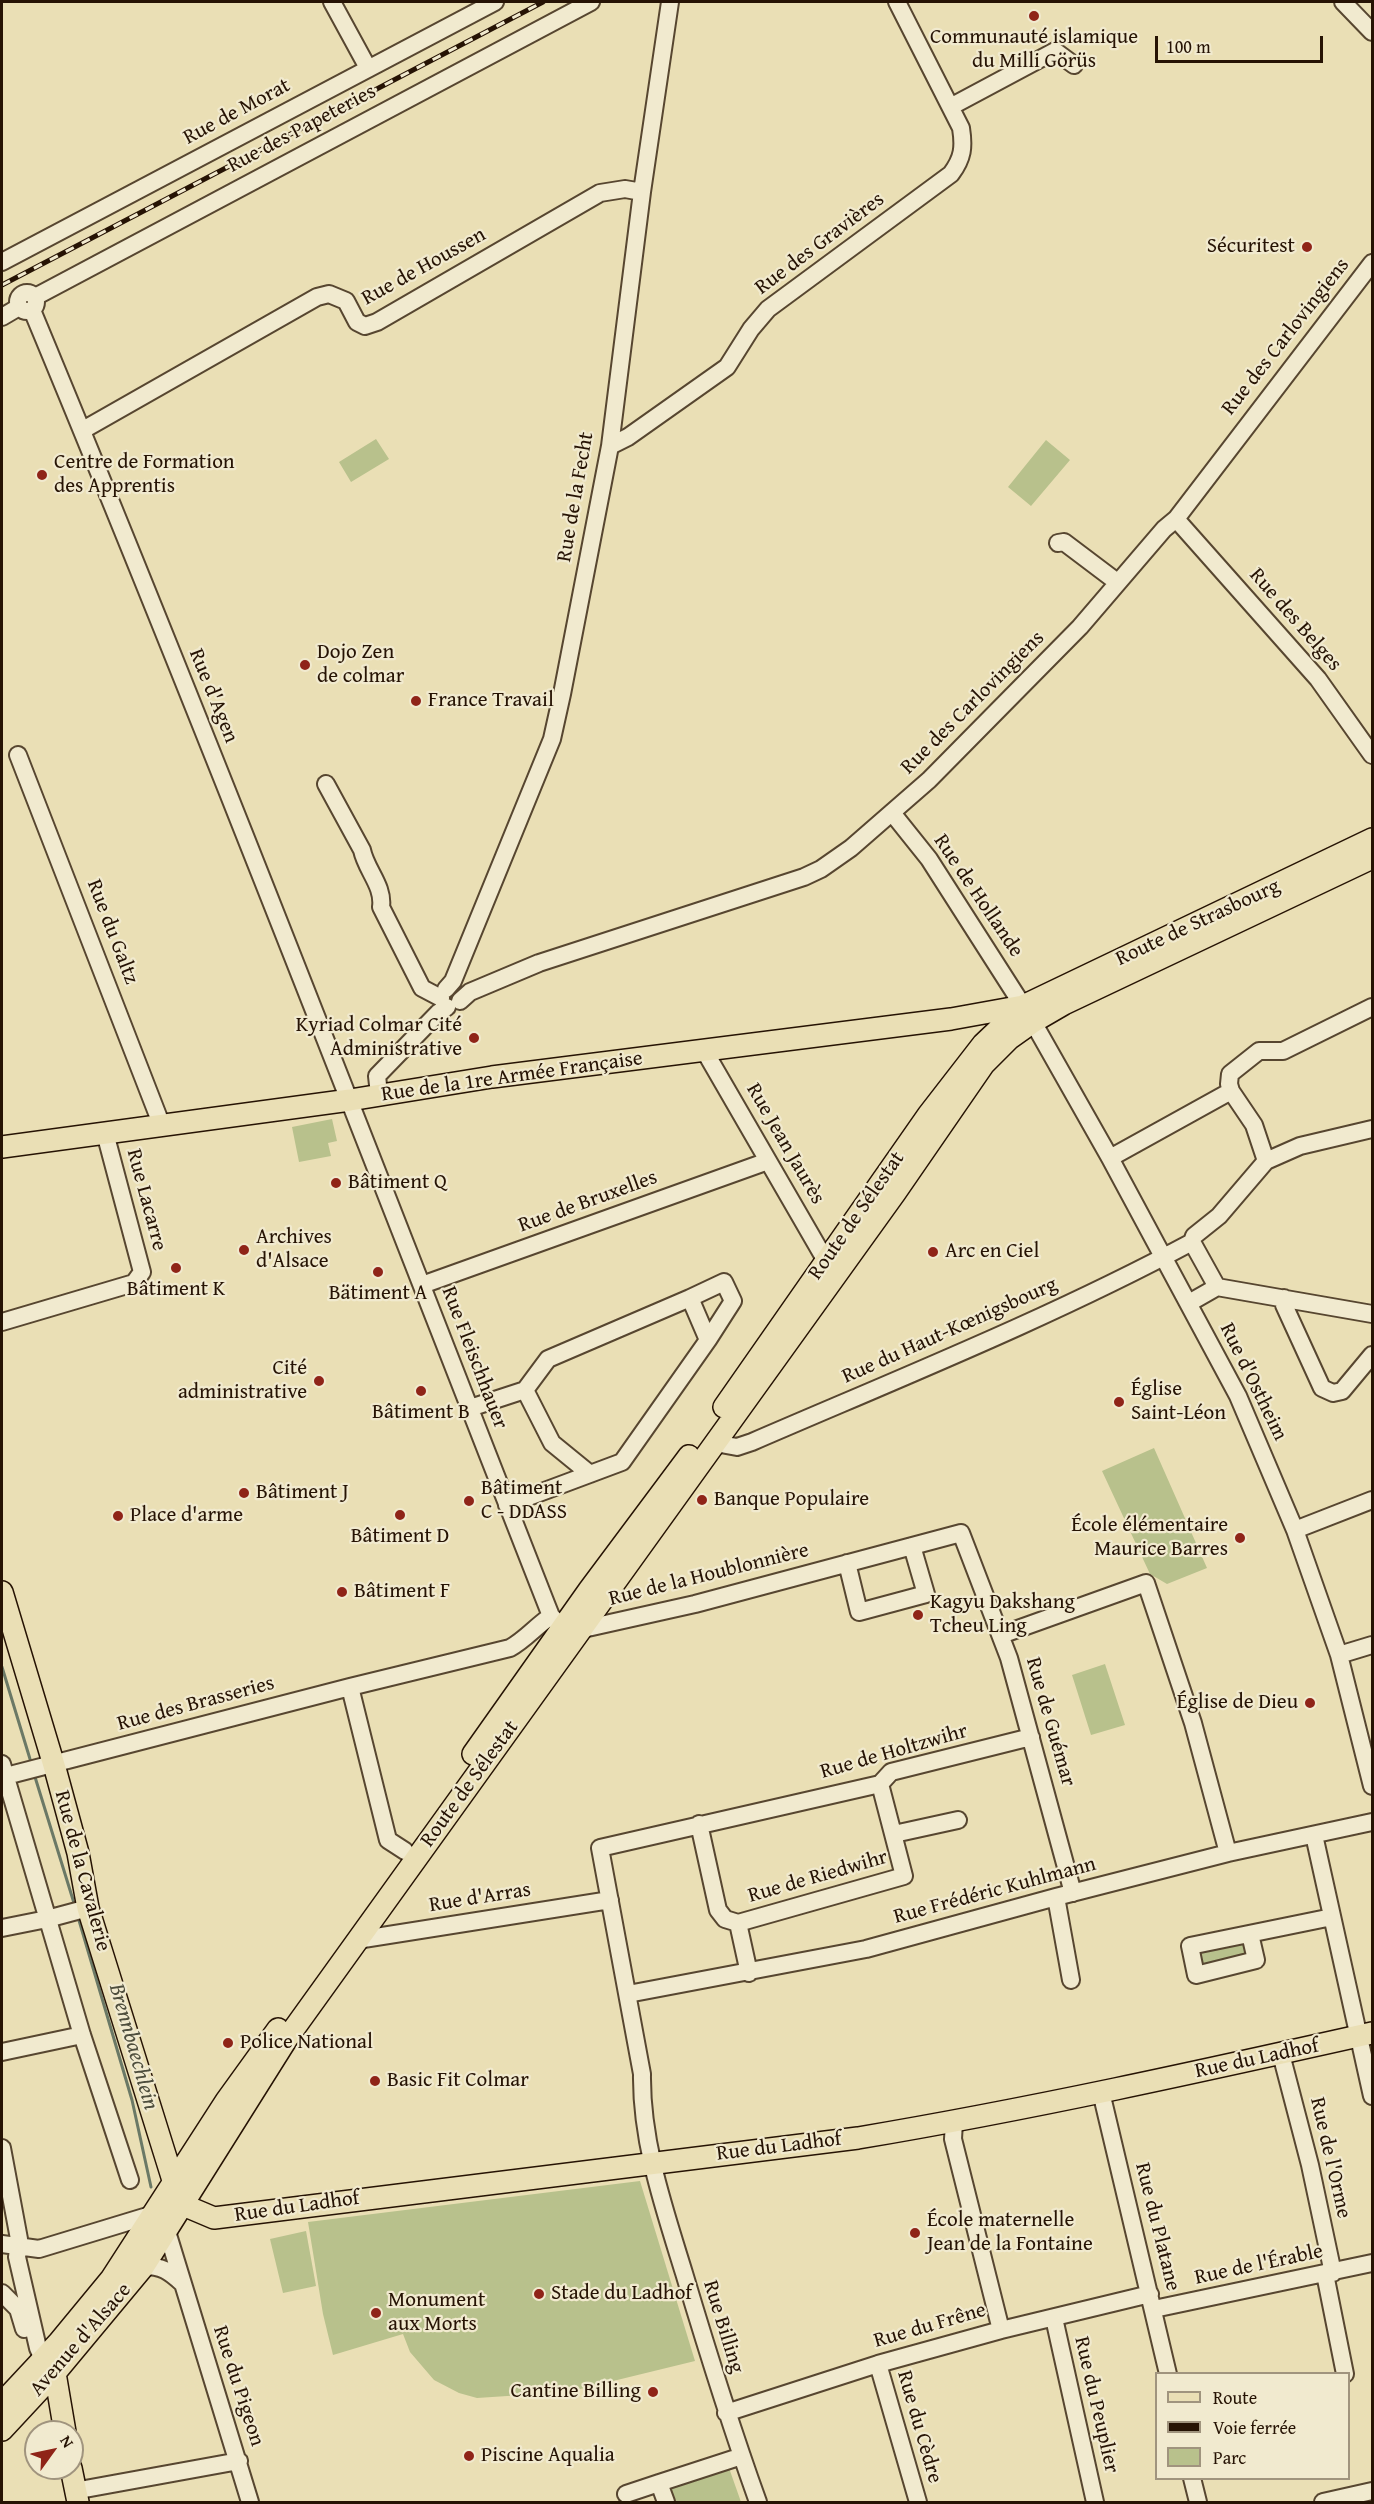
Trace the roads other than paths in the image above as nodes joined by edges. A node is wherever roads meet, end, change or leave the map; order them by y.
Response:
1 (332, 2) edge
2 (495, 2) edge
3 (591, 2) edge
4 (670, 2) edge
5 (897, 2) edge
6 (1343, 2) edge
7 (1372, 32) edge
8 (1074, 65) dead end
9 (368, 68) junction
10 (952, 105) junction
11 (642, 192) junction
12 (2, 262) edge
13 (1372, 263) edge
14 (29, 305) junction
15 (2, 317) edge
16 (83, 430) junction
17 (610, 446) junction
18 (1176, 519) junction
19 (1058, 543) dead end
20 (1117, 582) junction
21 (18, 755) dead end
22 (1372, 755) edge
23 (326, 784) dead end
24 (893, 814) junction
25 (1372, 839) edge
26 (1372, 858) edge
27 (451, 996) junction
28 (1372, 1007) edge
29 (1028, 1014) junction
30 (973, 1016) junction
31 (983, 1044) junction
32 (704, 1050) junction
33 (1231, 1091) junction
34 (378, 1094) junction
35 (350, 1100) junction
36 (162, 1126) junction
37 (1372, 1129) edge
38 (105, 1133) junction
39 (2, 1147) edge
40 (1110, 1158) junction
41 (768, 1161) junction
42 (1266, 1161) junction
43 (1192, 1242) junction
44 (1164, 1257) junction
45 (826, 1261) junction
46 (422, 1285) junction
47 (1217, 1287) junction
48 (690, 1298) junction
49 (1284, 1299) junction
50 (1188, 1303) junction
51 (1372, 1314) edge
52 (2, 1322) edge
53 (708, 1340) junction
54 (1372, 1355) edge
55 (525, 1390) junction
56 (470, 1408) junction
57 (728, 1426) junction
58 (710, 1440) junction
59 (752, 1442) junction
60 (590, 1474) junction
61 (1369, 1504) edge
62 (507, 1505) junction
63 (1295, 1530) junction
64 (961, 1533) joint
65 (912, 1546) junction
66 (846, 1563) junction
67 (2, 1592) edge
68 (565, 1624) junction
69 (1001, 1635) junction
70 (1372, 1645) edge
71 (1339, 1654) junction
72 (350, 1687) junction
73 (1031, 1737) junction
74 (53, 1763) junction
75 (3, 1772) edge
76 (880, 1784) junction
77 (1372, 1786) edge
78 (958, 1820) dead end
79 (1372, 1822) edge
80 (699, 1824) junction
81 (894, 1834) junction
82 (1314, 1835) junction
83 (600, 1848) joint
84 (405, 1851) junction
85 (1228, 1853) junction
86 (1073, 1893) junction
87 (1056, 1897) junction
88 (610, 1900) junction
89 (88, 1908) junction
90 (1332, 1917) junction
91 (47, 1919) junction
92 (738, 1923) junction
93 (2, 1929) edge
94 (1250, 1934) dead end
95 (351, 1937) junction
96 (749, 1973) junction
97 (1071, 1980) dead end
98 (628, 1994) junction
99 (1366, 2034) edge
100 (82, 2035) junction
101 (2, 2052) edge
102 (1281, 2054) junction
103 (1101, 2092) junction
104 (1372, 2096) edge
105 (954, 2122) junction
106 (2, 2148) edge
107 (652, 2162) junction
108 (130, 2180) dead end
109 (160, 2215) junction
110 (2, 2244) edge
111 (20, 2247) junction
112 (1372, 2264) edge
113 (144, 2266) junction
114 (1329, 2273) junction
115 (182, 2283) junction
116 (2, 2293) edge
117 (1152, 2302) junction
118 (1054, 2318) junction
119 (1001, 2330) junction
120 (878, 2364) junction
121 (48, 2372) junction
122 (1168, 2372) edge
123 (1345, 2372) edge
124 (2, 2403) edge
125 (726, 2414) junction
126 (62, 2420) edge
127 (2, 2430) edge
128 (742, 2456) junction
129 (239, 2460) junction
130 (72, 2480) edge
131 (1192, 2480) edge
132 (659, 2483) junction
133 (1372, 2491) edge
134 (627, 2494) dead end
135 (76, 2497) edge
136 (1334, 2501) edge
137 (250, 2502) edge
138 (666, 2502) edge
139 (758, 2502) edge
140 (918, 2502) edge
141 (1095, 2502) edge
142 (1198, 2502) edge

1 - 9 street
2 - 9 street, Rue de Morat
3 - 14 street, Rue des Papeteries
4 - 11 street, Rue de la Fecht
5 - 10 street, Rue des Gravières
6 - 7 street
8 - 10 street
9 - 12 street, Rue de Morat
10 - 17 street, Rue des Gravières
11 - 16 street, Rue de Houssen
11 - 17 street, Rue de la Fecht
13 - 18 street, Rue des Carlovingiens
14 - 15 street, Rue des Papeteries
14 - 16 street, Rue d'Agen
16 - 35 street, Rue d'Agen
17 - 27 street, Rue de la Fecht
18 - 20 street, Rue des Carlovingiens
18 - 22 street, Rue des Belges
19 - 20 street
20 - 24 street, Rue des Carlovingiens
21 - 36 street, Rue du Galtz
23 - 27 street
24 - 27 street, Rue des Carlovingiens
24 - 29 street, Rue de Hollande
25 - 29 main road, Route de Strasbourg
26 - 29 main road, Route de Strasbourg
27 - 34 street, Rue de la Fecht
28 - 33 street
29 - 30 main road, Rue de la 1re Armée Française
29 - 31 main road, Route de Sélestat
29 - 40 street, Rue d'Ostheim
29 - 57 main road, Route de Sélestat
30 - 31 main road
30 - 32 main road, Rue de la 1re Armée Française
31 - 45 main road, Route de Sélestat
32 - 34 main road, Rue de la 1re Armée Française
32 - 41 street, Rue Jean Jaurès
33 - 40 street
33 - 42 street
34 - 35 main road, Rue de la 1re Armée Française
35 - 36 main road, Rue de la 1re Armée Française
35 - 46 street, Rue Fleischhauer
36 - 38 main road, Rue de la 1re Armée Française
37 - 42 street
38 - 39 main road, Rue de la 1re Armée Française
38 - 52 street, Rue Lacarre
40 - 44 street, Rue d'Ostheim
41 - 45 street, Rue Jean Jaurès
41 - 46 street, Rue de Bruxelles
42 - 43 street, Rue du Haut-Kœnigsbourg
43 - 44 street, Rue du Haut-Kœnigsbourg
43 - 47 street
44 - 50 street, Rue d'Ostheim
44 - 59 street, Rue du Haut-Kœnigsbourg
45 - 58 main road, Route de Sélestat
46 - 56 street, Rue Fleischhauer
47 - 49 street
47 - 50 street
48 - 53 street
48 - 53 street
48 - 55 street
49 - 51 street
49 - 54 street
50 - 63 street, Rue d'Ostheim
53 - 60 street
55 - 56 street
55 - 60 street
56 - 62 street, Rue Fleischhauer
57 - 58 main road, Route de Sélestat
57 - 59 street
58 - 59 street, Rue du Haut-Kœnigsbourg
58 - 68 main road, Route de Sélestat
60 - 62 street
61 - 63 street
62 - 68 street, Rue Fleischhauer
63 - 71 street, Rue d'Ostheim
64 - 65 street, Rue de la Houblonnière
64 - 69 street, Rue de Guémar
65 - 66 street, Rue de la Houblonnière
65 - 66 street
66 - 68 street, Rue de la Houblonnière
67 - 74 main road, Rue de la Cavalerie
68 - 72 street, Rue des Brasseries
68 - 84 main road, Route de Sélestat
68 - 95 main road, Route de Sélestat
69 - 73 street, Rue de Guémar
69 - 85 street
70 - 71 street
71 - 77 street, Rue d'Ostheim
72 - 74 street, Rue des Brasseries
72 - 84 street
73 - 76 street, Rue de Holtzwihr
73 - 86 street, Rue de Guémar
74 - 75 street, Rue des Brasseries
74 - 89 main road, Rue de la Cavalerie
75 - 91 street
76 - 80 street, Rue de Holtzwihr
76 - 81 street, Rue de Riedwihr
78 - 81 street, Rue de Riedwihr
79 - 82 street, Rue Frédéric Kuhlmann
80 - 83 street, Rue de Holtzwihr
80 - 92 street
81 - 92 street, Rue de Riedwihr
82 - 85 street, Rue Frédéric Kuhlmann
82 - 90 street
83 - 88 street, Rue Billing
84 - 95 main road, Route de Sélestat
85 - 86 street, Rue Frédéric Kuhlmann
86 - 87 street, Rue Frédéric Kuhlmann
87 - 96 street, Rue Frédéric Kuhlmann
87 - 97 street
88 - 95 street, Rue d'Arras
88 - 98 street, Rue Billing
89 - 91 street
89 - 109 main road, Rue de la Cavalerie
90 - 94 street
90 - 99 street
91 - 93 street
91 - 100 street
92 - 96 street
95 - 109 main road, Route de Sélestat
96 - 98 street, Rue Frédéric Kuhlmann
98 - 107 street, Rue Billing
99 - 102 main road, Rue du Ladhof
99 - 104 street
100 - 101 street
100 - 108 street
102 - 103 main road, Rue du Ladhof
102 - 114 street, Rue de l'Orme
103 - 105 main road, Rue du Ladhof
103 - 117 street, Rue du Platane
105 - 107 main road, Rue du Ladhof
105 - 119 street
106 - 111 street
107 - 109 main road, Rue du Ladhof
107 - 125 street, Rue Billing
109 - 111 street
109 - 113 main road, Avenue d'Alsace
109 - 115 street, Rue du Pigeon
109 - 121 main road, Avenue d'Alsace
110 - 111 street
111 - 121 street
112 - 114 street, Rue de l'Érable
113 - 115 street
113 - 121 main road, Avenue d'Alsace
114 - 117 street, Rue de l'Érable
114 - 123 street, Rue de l'Orme
115 - 129 street, Rue du Pigeon
116 - 121 street
117 - 118 street, Rue du Frêne
117 - 122 street, Rue du Platane
118 - 119 street, Rue du Frêne
118 - 141 street, Rue du Peuplier
119 - 120 street, Rue du Frêne
120 - 125 street, Rue du Frêne
120 - 140 street, Rue du Cèdre
121 - 124 main road, Avenue d'Alsace
121 - 126 main road
121 - 127 main road, Avenue d'Alsace
125 - 128 street, Rue Billing
128 - 132 street
128 - 139 street, Rue Billing
129 - 135 street
129 - 137 street, Rue du Pigeon
130 - 135 main road
131 - 142 street
132 - 134 street
132 - 138 street
133 - 136 street

